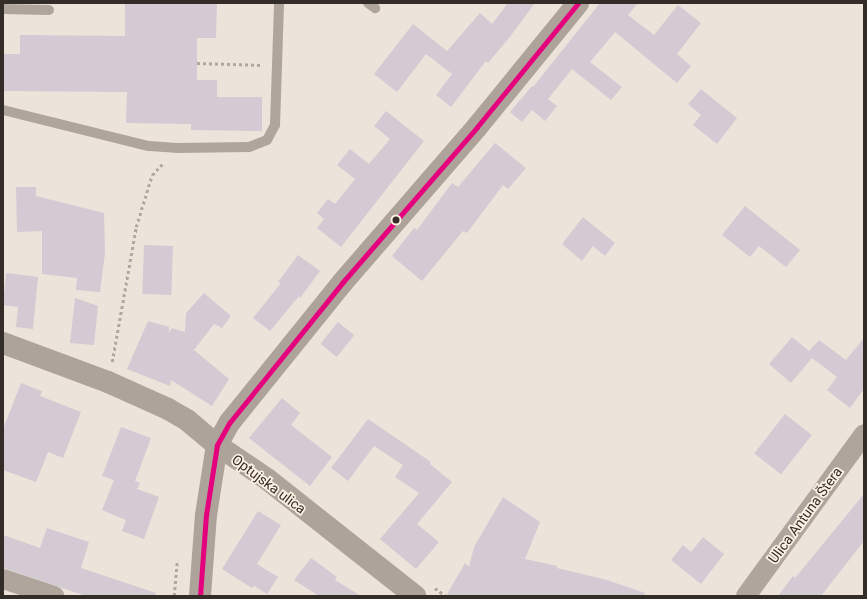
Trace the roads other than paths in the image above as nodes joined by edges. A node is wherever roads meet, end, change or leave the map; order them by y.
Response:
1 (279, 3) edge
2 (578, 3) edge
3 (3, 9) edge
4 (49, 10) dead end
5 (3, 110) edge
6 (3, 343) edge
7 (864, 434) edge
8 (216, 445) junction
9 (3, 579) edge
10 (54, 596) edge
11 (200, 596) edge
12 (415, 596) edge
13 (746, 596) edge

1 - 5 lane
2 - 8 main road
3 - 4 lane
6 - 8 main road, Optujska ulica
7 - 13 street, Ulica Antuna Štera
8 - 11 main road
8 - 12 main road, Optujska ulica
9 - 10 street

